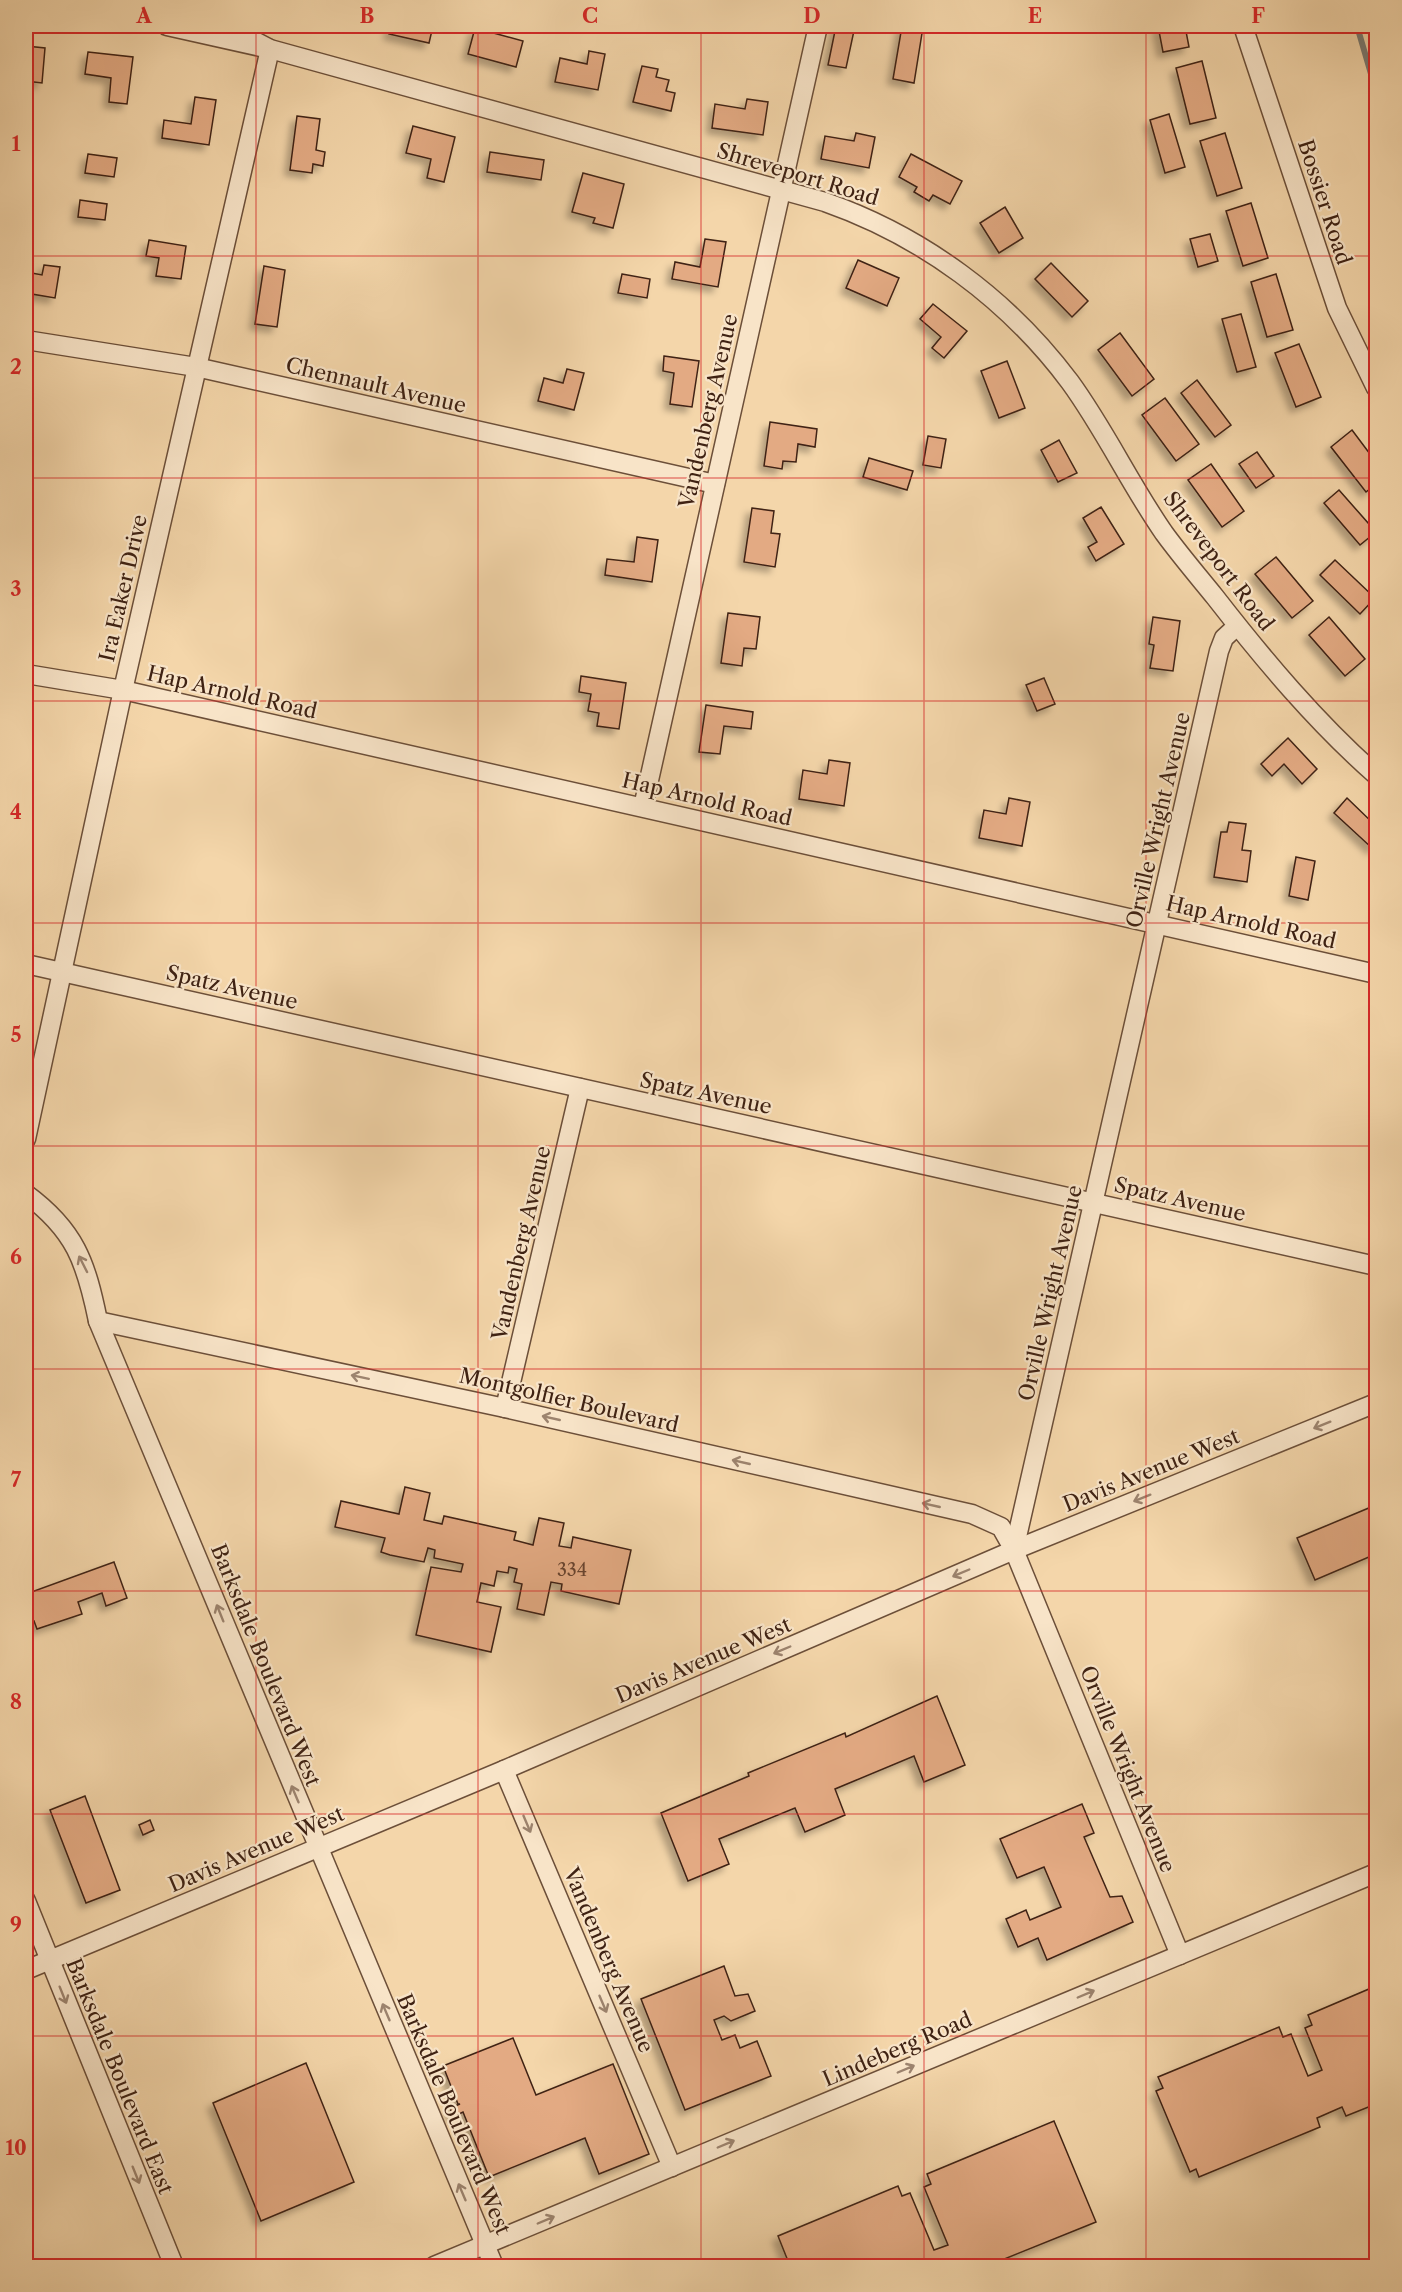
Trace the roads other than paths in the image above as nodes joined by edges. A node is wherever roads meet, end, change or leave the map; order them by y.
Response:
1 (167, 26) edge
2 (226, 26) edge
3 (818, 26) edge
4 (1243, 26) edge
5 (270, 49) junction
6 (781, 190) junction
7 (26, 340) edge
8 (196, 367) junction
9 (1377, 388) edge
10 (715, 484) junction
11 (1237, 626) junction
12 (26, 674) edge
13 (123, 690) junction
14 (1377, 775) edge
15 (643, 807) junction
16 (1158, 925) junction
17 (26, 964) edge
18 (63, 971) junction
19 (1377, 974) edge
20 (580, 1088) junction
21 (26, 1139) edge
22 (26, 1194) edge
23 (1094, 1202) junction
24 (1377, 1266) edge
25 (98, 1320) junction
26 (1377, 1403) edge
27 (505, 1408) junction
28 (1014, 1550) junction
29 (504, 1770) junction
30 (317, 1848) junction
31 (1377, 1873) edge
32 (26, 1901) edge
33 (1180, 1955) junction
34 (49, 1960) junction
35 (26, 1970) edge
36 (672, 2167) junction
37 (485, 2246) junction
38 (174, 2266) edge
39 (434, 2266) edge
40 (494, 2266) edge

1 - 5 street
2 - 5 street, Shreveport Road
3 - 6 street, Vandenberg Avenue
4 - 9 street, Bossier Road
5 - 6 street, Shreveport Road
5 - 8 street, Ira Eaker Drive
6 - 10 street, Vandenberg Avenue
6 - 11 street, Shreveport Road
7 - 8 street, Chennault Avenue
8 - 10 street, Chennault Avenue
8 - 13 street, Ira Eaker Drive
10 - 15 street, Vandenberg Avenue
11 - 14 street, Shreveport Road
11 - 16 street, Orville Wright Avenue
12 - 13 street, Hap Arnold Road
13 - 15 street, Hap Arnold Road
13 - 18 street, Ira Eaker Drive
15 - 16 street, Hap Arnold Road
16 - 19 street, Hap Arnold Road
16 - 23 street, Orville Wright Avenue
17 - 18 street, Spatz Avenue
18 - 20 street, Spatz Avenue
18 - 21 street, Ira Eaker Drive
20 - 23 street, Spatz Avenue
20 - 27 street, Vandenberg Avenue
25 -> 22 street, Barksdale Boulevard West
23 - 24 street, Spatz Avenue
23 - 28 street, Orville Wright Avenue
27 -> 25 street, Montgolfier Boulevard
30 -> 25 street, Barksdale Boulevard West
26 -> 28 street, Davis Avenue West
28 -> 27 street, Montgolfier Boulevard
28 -> 29 street, Davis Avenue West
28 - 33 street, Orville Wright Avenue
29 - 30 street, Davis Avenue West
29 -> 36 street, Vandenberg Avenue
30 - 34 street, Davis Avenue West
37 -> 30 street, Barksdale Boulevard West
31 - 33 street, Lindeberg Road
32 - 34 street, Barksdale Boulevard East
36 -> 33 street, Lindeberg Road
34 - 35 street, Davis Avenue West
34 -> 38 street, Barksdale Boulevard East
37 -> 36 street, Lindeberg Road
37 - 39 street, Lindeberg Road
37 - 40 street, Barksdale Boulevard West

